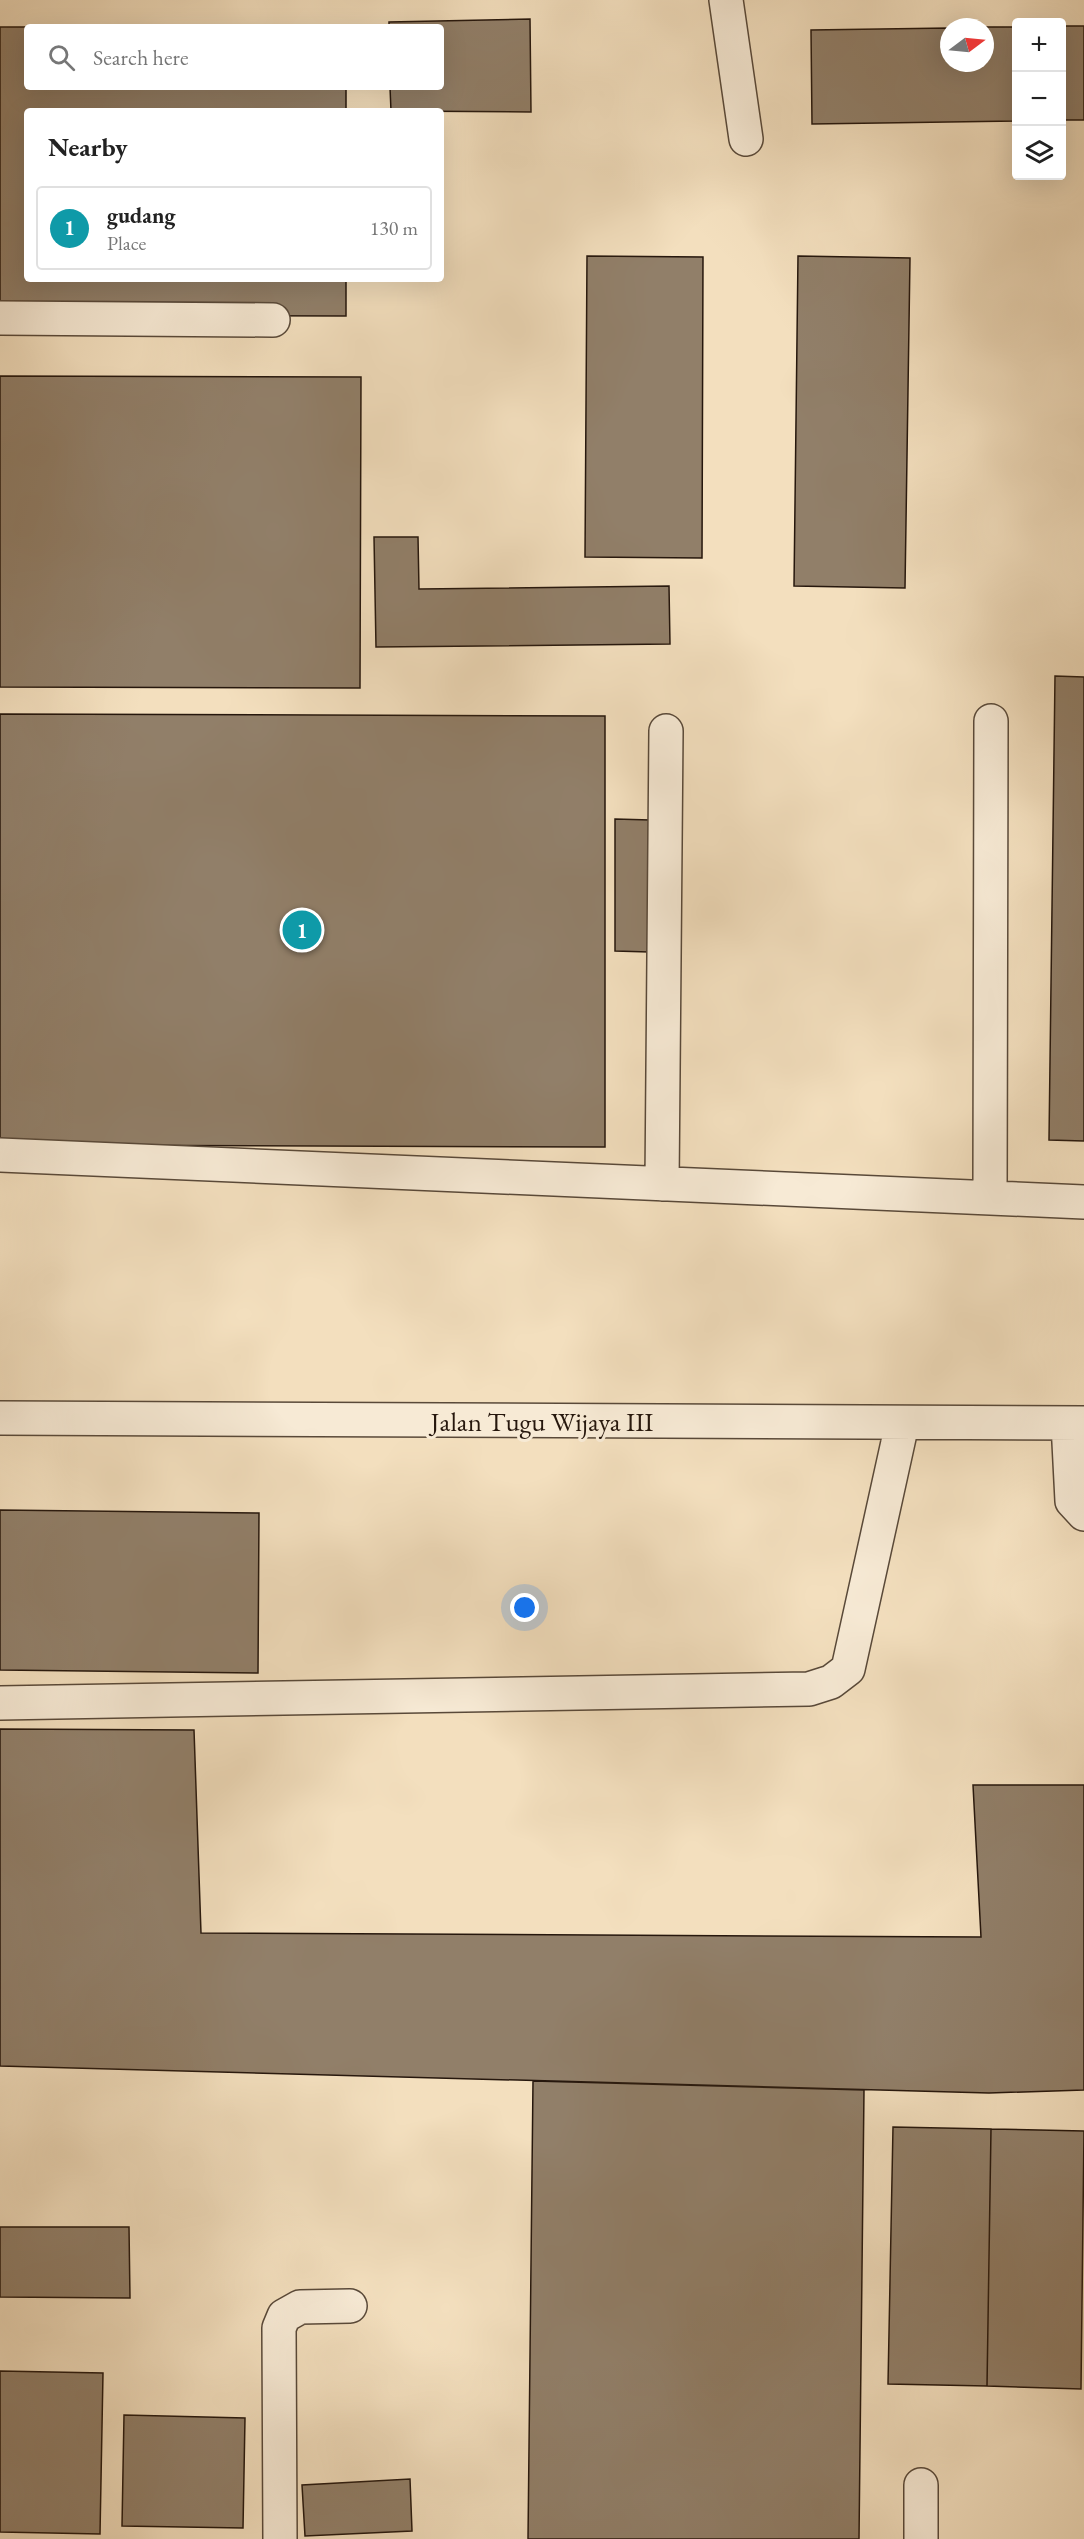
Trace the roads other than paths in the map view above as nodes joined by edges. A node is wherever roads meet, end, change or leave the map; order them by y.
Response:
1 (726, 0) edge
2 (746, 139) dead end
3 (0, 318) edge
4 (273, 320) dead end
5 (991, 721) dead end
6 (666, 731) dead end
7 (0, 1155) edge
8 (662, 1184) junction
9 (990, 1198) junction
10 (1084, 1203) edge
11 (0, 1418) edge
12 (1076, 1423) edge
13 (902, 1424) junction
14 (1084, 1514) edge
15 (0, 1703) edge
16 (350, 2306) dead end
17 (921, 2485) dead end
18 (280, 2539) edge
19 (921, 2539) edge

1 - 2 street
3 - 4 street
5 - 9 street
6 - 8 street
7 - 8 street
8 - 9 street
9 - 10 street
11 - 13 street, Jalan Tugu Wijaya III
12 - 13 street, Jalan Tugu Wijaya III
12 - 14 street
13 - 15 street
16 - 18 street
17 - 19 street

